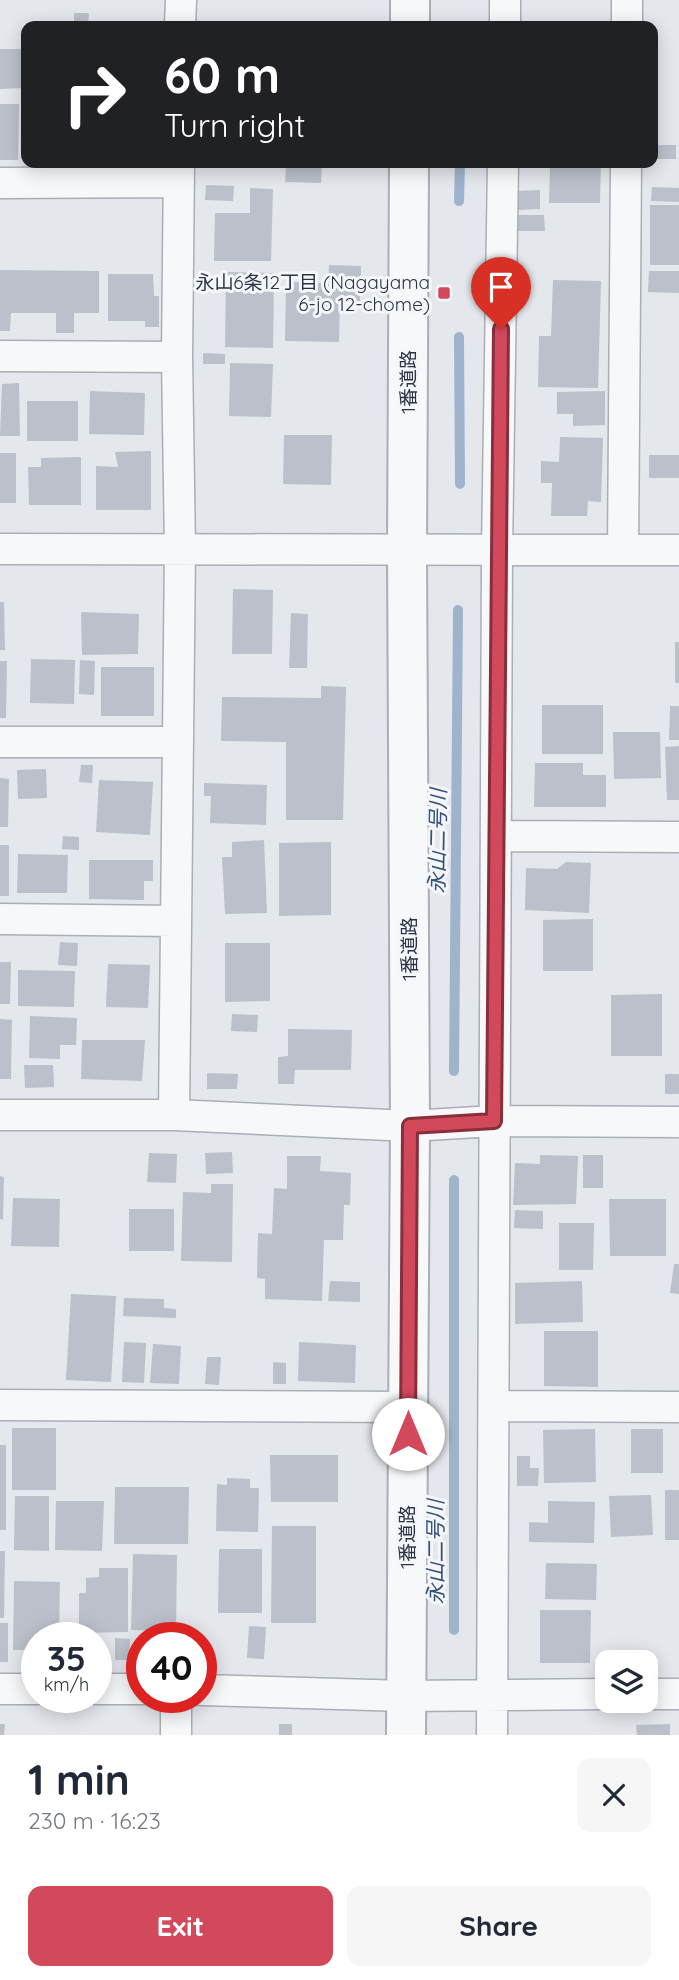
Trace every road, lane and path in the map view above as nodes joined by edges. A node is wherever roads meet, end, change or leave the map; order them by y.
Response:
1 (181, 0) edge
2 (410, 0) edge
3 (506, 0) edge
4 (627, 0) edge
5 (180, 21) edge
6 (410, 21) edge
7 (505, 21) edge
8 (627, 21) edge
9 (409, 168) edge
10 (503, 168) edge
11 (626, 168) edge
12 (179, 173) edge
13 (0, 183) edge
14 (0, 356) edge
15 (177, 357) junction
16 (0, 549) edge
17 (180, 549) junction
18 (407, 550) junction
19 (623, 550) junction
20 (679, 550) edge
21 (498, 551) junction
22 (0, 742) edge
23 (178, 742) junction
24 (497, 836) junction
25 (679, 837) edge
26 (0, 919) edge
27 (176, 921) junction
28 (0, 1115) edge
29 (174, 1115) junction
30 (494, 1121) junction
31 (679, 1122) edge
32 (410, 1126) junction
33 (0, 1405) edge
34 (495, 1406) junction
35 (408, 1407) junction
36 (679, 1407) edge
37 (0, 1689) edge
38 (21, 1689) edge
39 (217, 1690) edge
40 (595, 1694) edge
41 (658, 1694) edge
42 (679, 1694) edge
43 (492, 1695) junction
44 (405, 1696) junction
45 (176, 1713) edge
46 (176, 1735) edge
47 (406, 1735) edge
48 (492, 1735) edge

1 - 5 street
2 - 6 street
3 - 7 street
4 - 8 street
9 - 18 street, 1番道路
10 - 21 street
11 - 19 street
12 - 13 street
12 - 15 street
14 - 15 street
15 - 17 street
16 - 17 street
17 - 18 street
17 - 23 street
18 - 21 street
18 - 32 street, 1番道路
19 - 20 street
19 - 21 street
21 - 24 street
22 - 23 street
23 - 27 street
24 - 25 street
24 - 30 street
26 - 27 street
27 - 29 street
28 - 29 street
29 - 32 street
30 - 31 street
30 - 32 street
30 - 34 street
32 - 35 street, 1番道路
33 - 35 street
34 - 36 street
34 - 43 street
35 - 44 street, 1番道路
37 - 38 street
39 - 44 street
40 - 43 street
41 - 42 street
43 - 44 street
43 - 48 street
44 - 47 street, 1番道路
45 - 46 street

